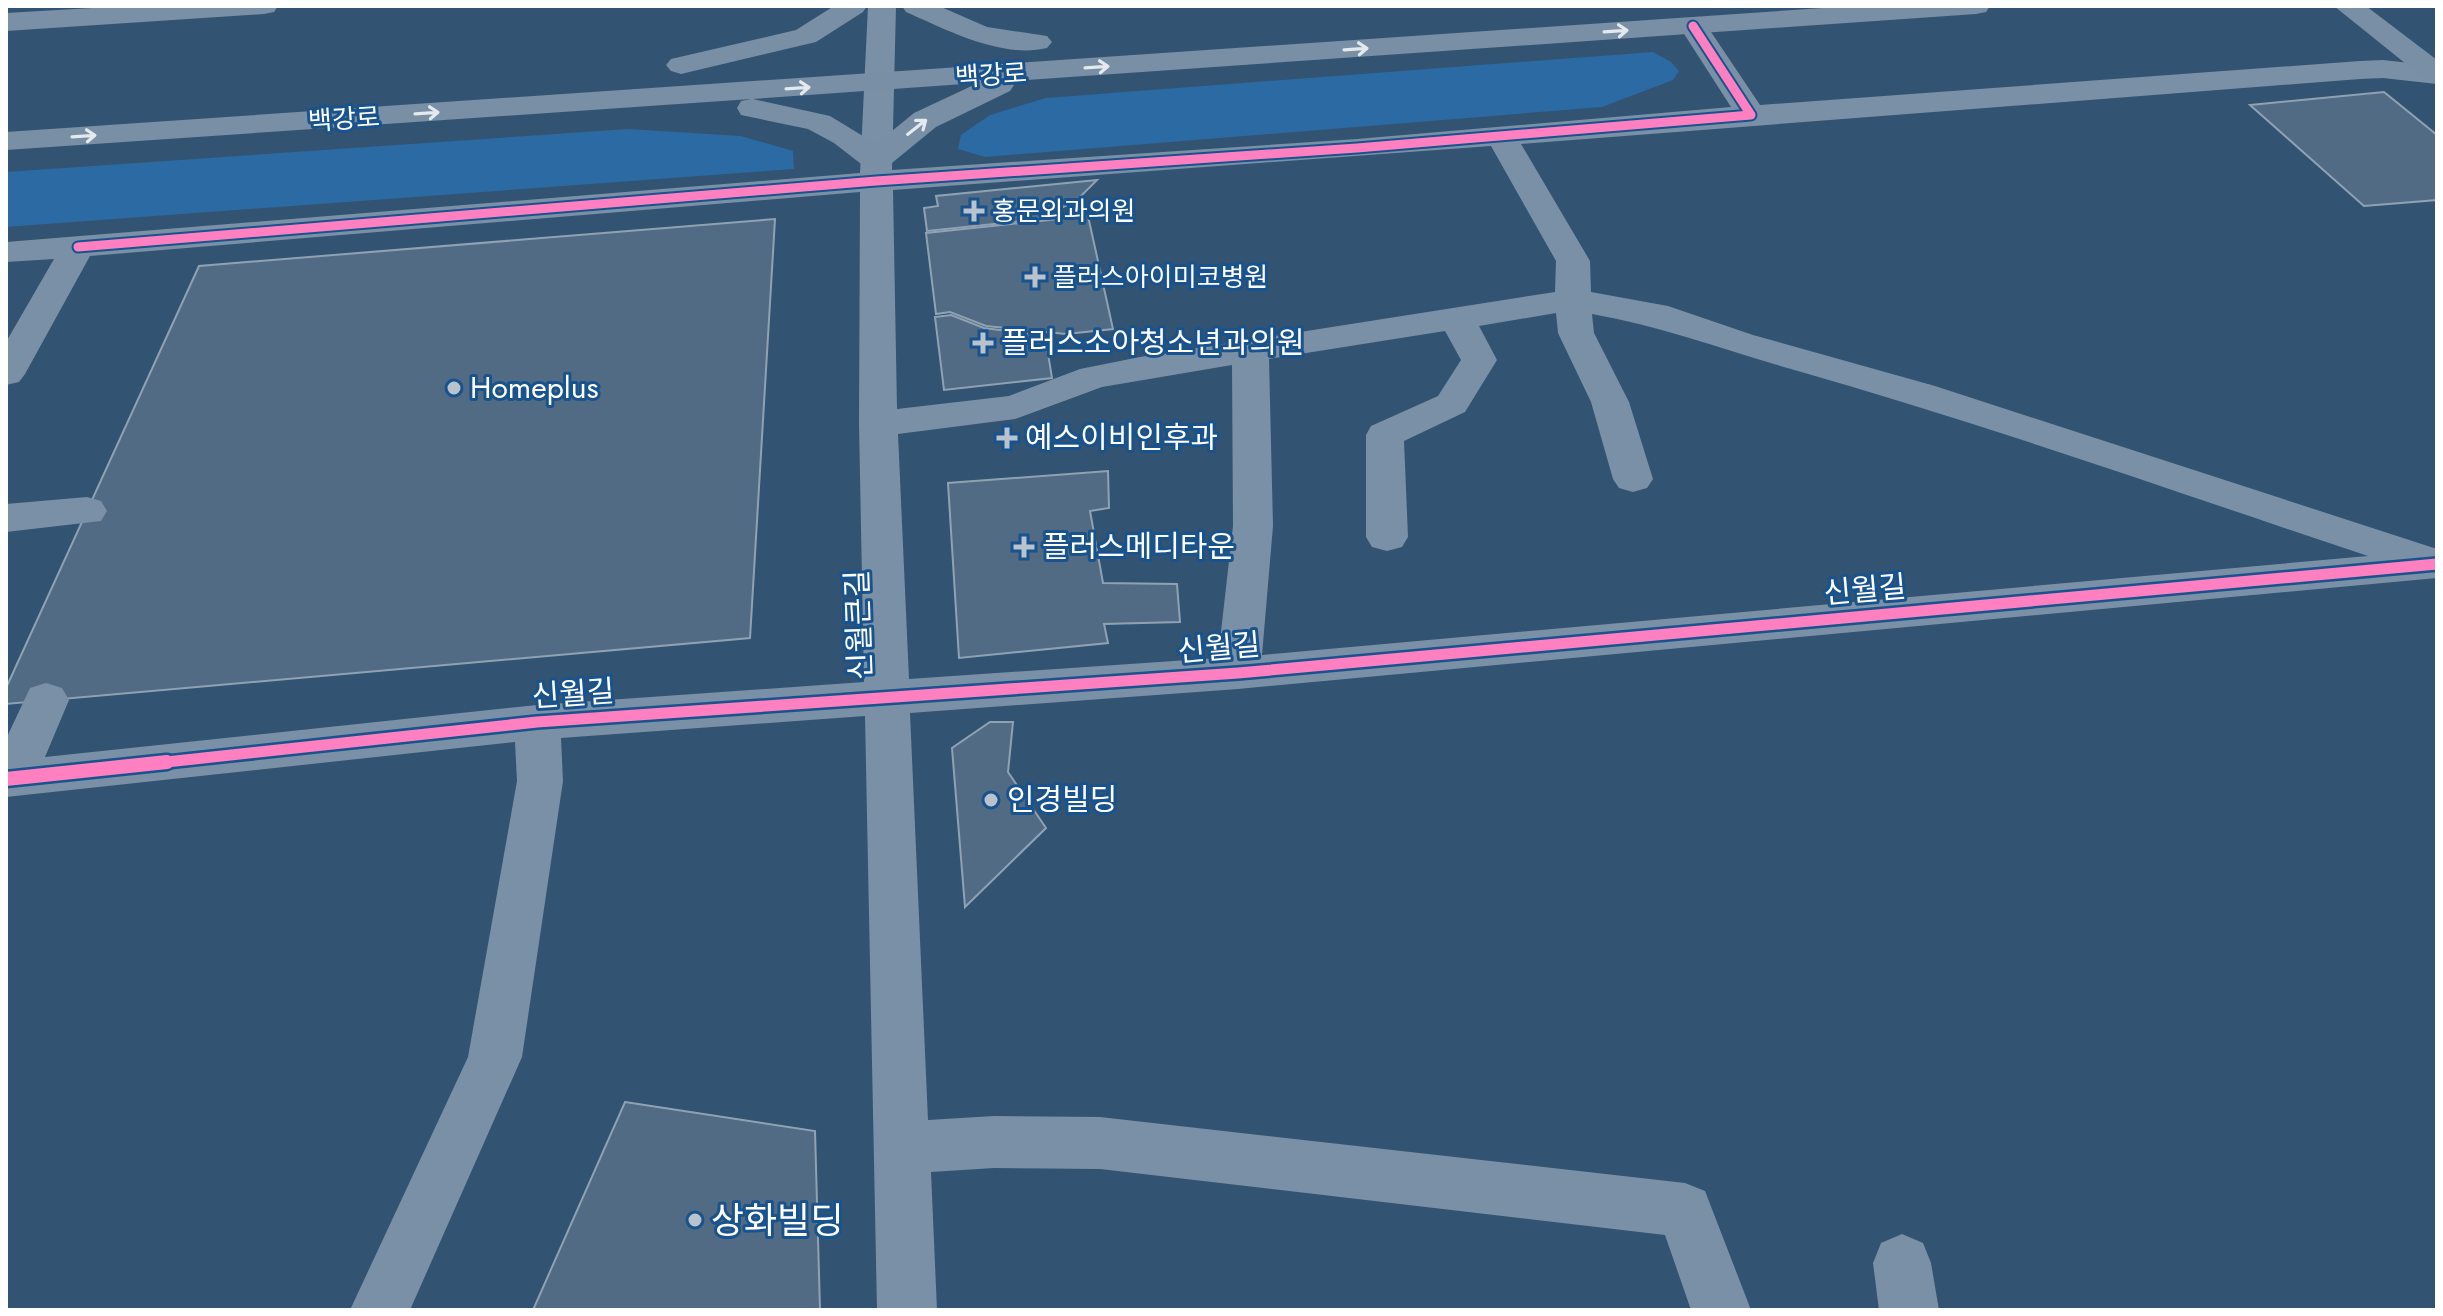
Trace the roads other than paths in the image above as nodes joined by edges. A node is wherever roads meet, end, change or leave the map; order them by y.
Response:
1 (264, 6) edge
2 (853, 6) edge
3 (882, 6) edge
4 (916, 6) edge
5 (1569, 6) edge
6 (1976, 6) edge
7 (2348, 6) edge
8 (1459, 13) dead end
9 (6, 22) edge
10 (1693, 26) junction
11 (1068, 40) dead end
12 (1037, 42) junction
13 (942, 48) dead end
14 (910, 50) dead end
15 (860, 61) junction
16 (1052, 70) junction
17 (2437, 75) edge
18 (671, 97) junction
19 (1751, 115) junction
20 (1501, 137) junction
21 (6, 141) edge
22 (876, 171) junction
23 (78, 247) junction
24 (6, 252) edge
25 (1573, 300) junction
26 (1457, 319) junction
27 (1250, 351) junction
28 (6, 374) edge
29 (878, 424) junction
30 (1633, 479) dead end
31 (87, 511) dead end
32 (6, 518) edge
33 (1387, 537) dead end
34 (2437, 564) edge
35 (1238, 673) junction
36 (888, 698) junction
37 (46, 700) dead end
38 (537, 722) junction
39 (9, 779) edge
40 (903, 1148) junction
41 (380, 1310) edge
42 (907, 1310) edge
43 (1721, 1310) edge

1 - 9 street
2 - 15 main road, 백강로
3 - 15 street, 신월큰길
4 - 12 main road
5 - 8 main road
6 - 10 main road, 백강로
7 - 17 main road
16 -> 10 main road, 백강로
10 - 19 street
11 - 12 main road, 백강로
12 - 13 main road, 백강로
14 - 15 main road, 백강로
15 - 16 main road, 백강로
18 -> 15 main road, 백강로
15 - 22 street, 신월큰길
22 -> 16 main road
17 - 19 street
21 -> 18 main road, 백강로
18 - 22 main road
19 - 20 street
20 - 22 street
20 - 25 street
22 - 23 street
22 - 29 street, 신월큰길
23 - 24 street
23 - 28 street
25 - 26 street
25 - 30 street
25 - 34 street
26 - 27 street
26 - 33 street
27 - 29 street
27 - 35 street
29 - 36 street, 신월큰길
31 - 32 street
34 - 35 street, 신월길
35 - 36 street, 신월길
36 - 38 street, 신월길
36 - 40 street, 신월큰길
37 - 39 street
38 - 39 street, 신월길
38 - 41 street, 신월길
40 - 42 street, 신월큰길
40 - 43 street

